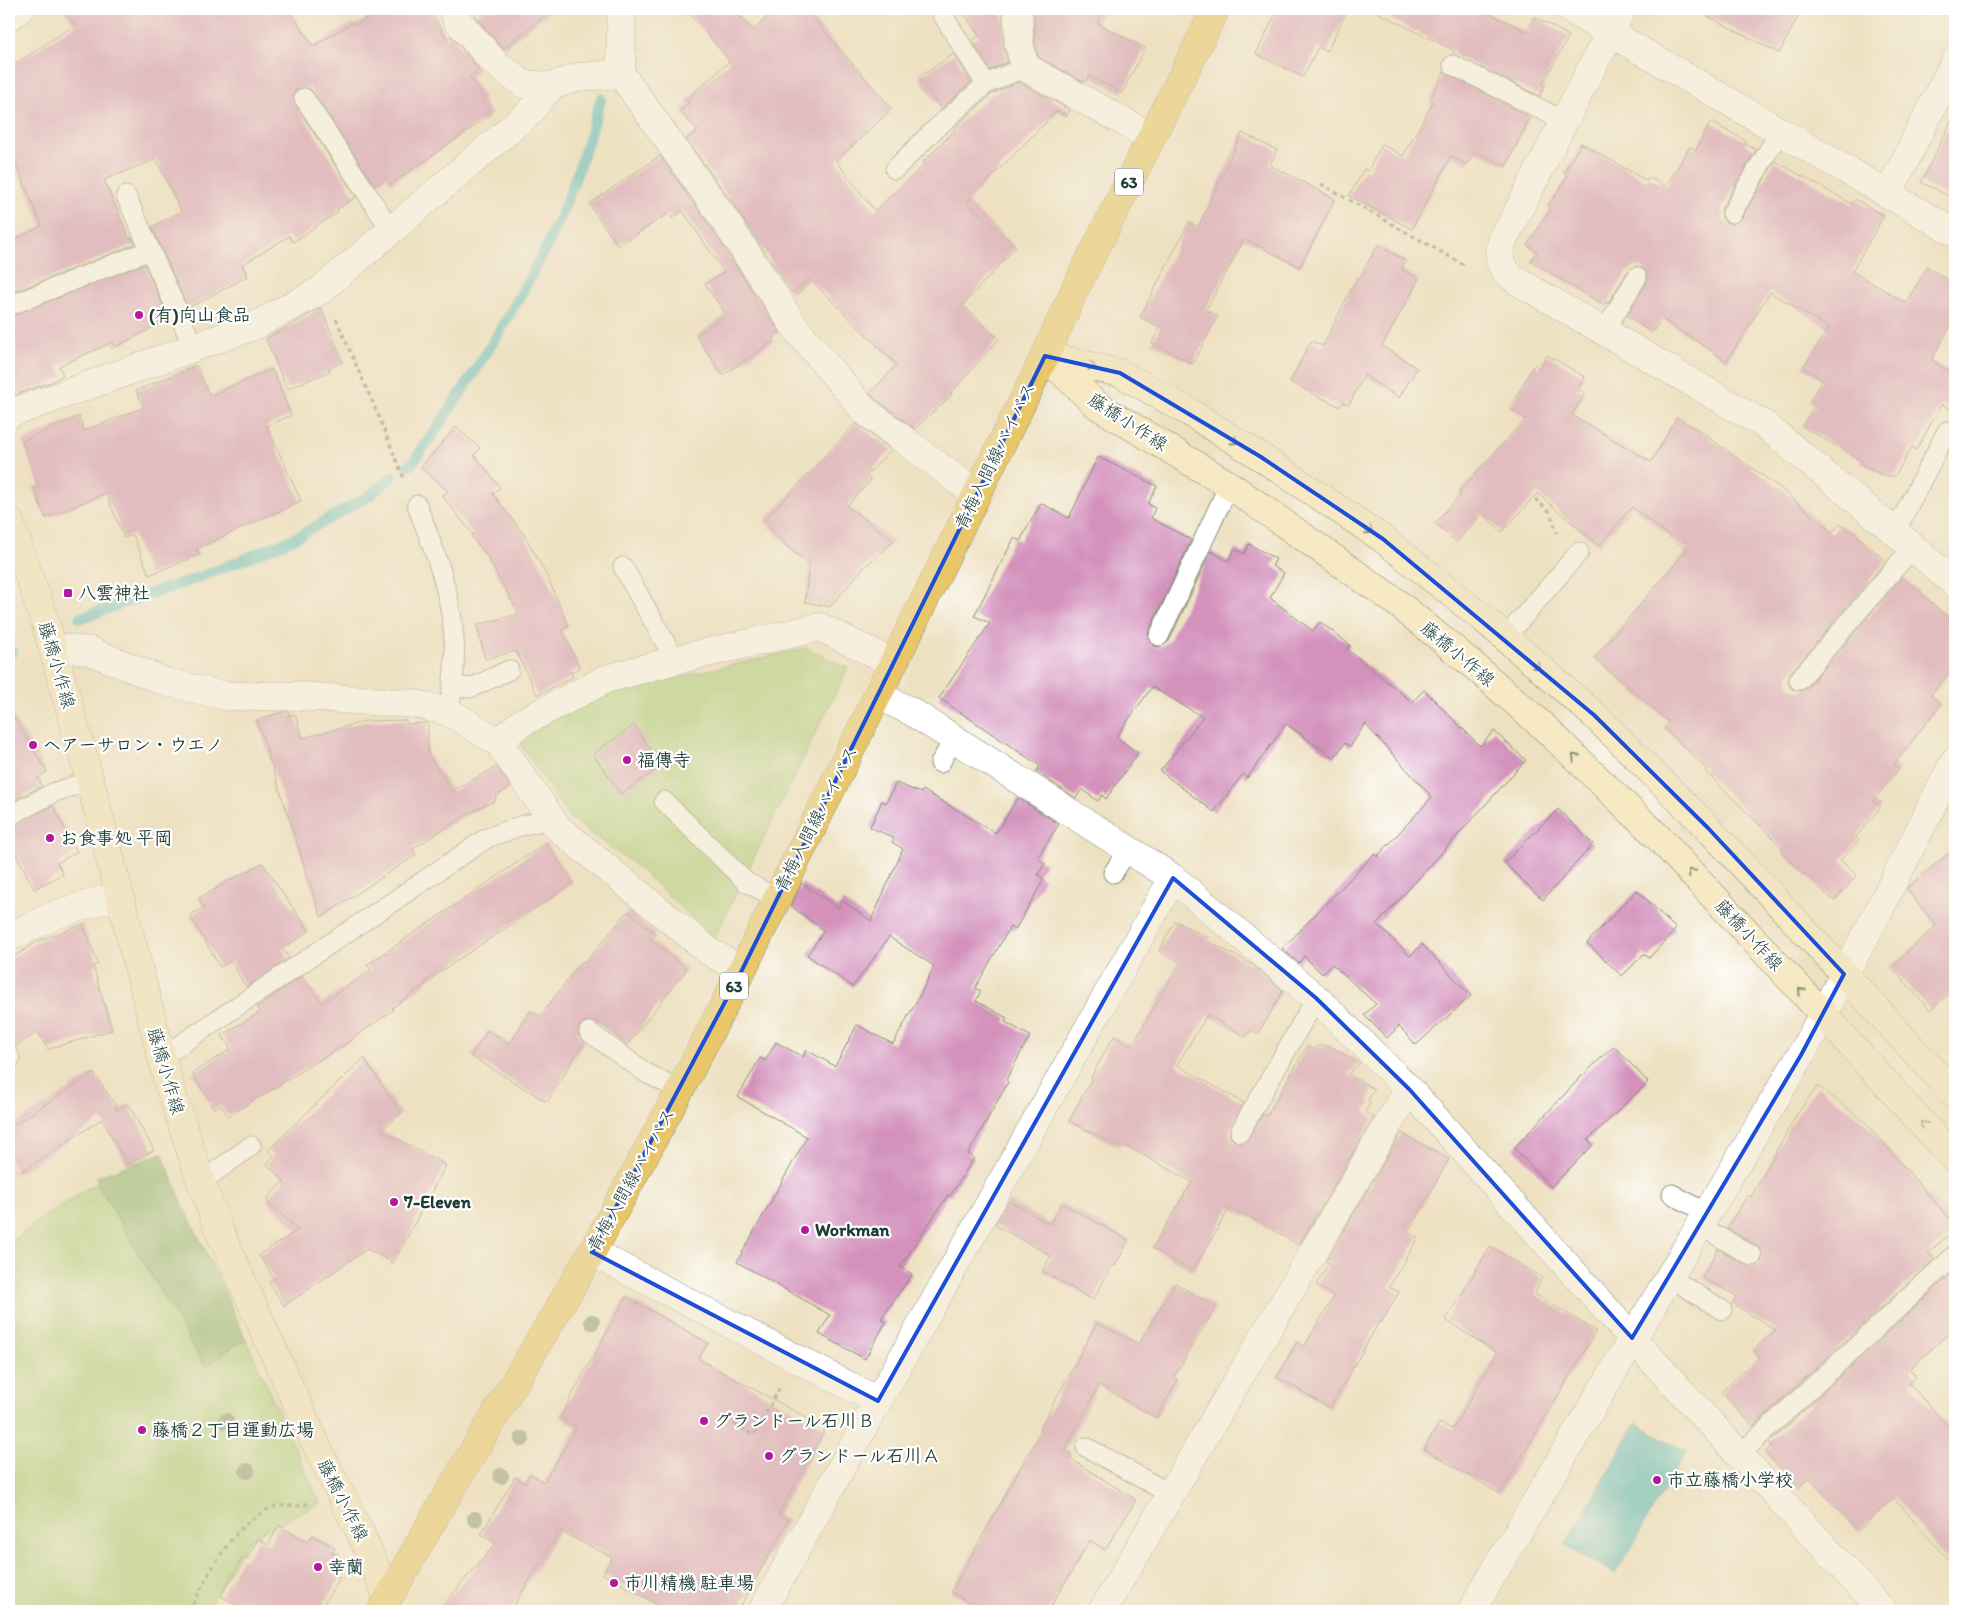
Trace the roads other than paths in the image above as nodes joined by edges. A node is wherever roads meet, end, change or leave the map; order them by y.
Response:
1 (20, 9) edge
2 (453, 9) edge
3 (621, 9) edge
4 (939, 9) edge
5 (1018, 9) edge
6 (1216, 9) edge
7 (1570, 9) edge
8 (1622, 9) edge
9 (9, 17) edge
10 (1609, 33) junction
11 (1955, 61) edge
12 (1453, 65) dead end
13 (1025, 67) junction
14 (621, 74) junction
15 (986, 84) junction
16 (550, 86) junction
17 (304, 98) dead end
18 (1564, 121) junction
19 (1780, 131) junction
20 (1151, 137) junction
21 (895, 169) dead end
22 (1888, 194) junction
23 (126, 196) dead end
24 (1732, 213) dead end
25 (391, 230) junction
26 (1955, 233) edge
27 (150, 250) junction
28 (1638, 277) dead end
29 (9, 306) edge
30 (1604, 332) junction
31 (194, 348) junction
32 (1045, 356) junction
33 (9, 414) edge
34 (1947, 431) dead end
35 (1229, 485) junction
36 (976, 494) junction
37 (417, 505) road end
38 (9, 520) edge
39 (1904, 539) junction
40 (1575, 556) road end
41 (623, 567) dead end
42 (1955, 584) edge
43 (1158, 636) dead end
44 (1505, 638) junction
45 (52, 647) junction
46 (675, 660) junction
47 (893, 663) junction
48 (509, 670) dead end
49 (1799, 680) dead end
50 (878, 695) junction
51 (451, 699) junction
52 (954, 740) junction
53 (498, 742) junction
54 (1955, 760) edge
55 (940, 763) dead end
56 (90, 781) junction
57 (664, 801) dead end
58 (9, 816) edge
59 (550, 819) junction
60 (1128, 850) junction
61 (1113, 872) dead end
62 (1173, 878) junction
63 (119, 895) junction
64 (776, 898) junction
65 (9, 937) edge
66 (742, 970) junction
67 (1844, 974) junction
68 (1316, 998) junction
69 (1823, 1014) junction
70 (589, 1032) dead end
71 (162, 1057) junction
72 (1409, 1089) junction
73 (680, 1090) junction
74 (1955, 1096) edge
75 (1240, 1132) dead end
76 (251, 1146) dead end
77 (1955, 1160) edge
78 (201, 1182) junction
79 (1672, 1194) dead end
80 (1702, 1219) junction
81 (592, 1252) junction
82 (1955, 1255) edge
83 (1752, 1256) dead end
84 (1669, 1277) junction
85 (1722, 1310) dead end
86 (1632, 1338) junction
87 (878, 1401) junction
88 (1086, 1447) dead end
89 (1740, 1454) junction
90 (1170, 1494) junction
91 (387, 1607) edge
92 (762, 1611) edge
93 (1102, 1611) edge
94 (1470, 1611) edge
95 (1884, 1611) edge

1 - 9 street
2 - 16 street
3 - 14 street
4 - 15 lane
5 - 13 street
6 - 20 main road, 青梅入間線バイパス / 63
7 - 10 street
8 - 10 street
10 - 18 street
10 - 19 street
11 - 22 street
12 - 18 lane
13 - 15 lane
13 - 20 street
14 - 16 street
14 - 36 street
15 - 21 lane
16 - 25 street
17 - 25 lane
18 - 30 street
19 - 22 street
19 - 24 lane
20 - 32 main road, 青梅入間線バイパス / 63
22 - 26 street
23 - 27 lane
25 - 31 street
27 - 29 lane
27 - 31 lane
28 - 30 lane
30 - 39 street
31 - 33 street
32 - 35 main road, 藤橋小作線
32 - 36 main road, 青梅入間線バイパス / 63
32 -> 44 main road, 藤橋小作線
34 - 39 lane
35 - 43 lane
69 -> 35 main road, 藤橋小作線
36 - 47 main road, 青梅入間線バイパス / 63
37 - 51 lane
38 - 45 main road, 藤橋小作線
39 - 42 street
39 - 49 lane
40 - 44 lane
41 - 46 lane
44 -> 67 main road, 藤橋小作線
45 - 51 street
45 - 56 main road, 藤橋小作線
46 - 47 street
46 - 53 street
47 - 50 main road, 青梅入間線バイパス / 63
48 - 51 lane
50 - 52 street
50 - 64 main road, 青梅入間線バイパス / 63
51 - 53 street
52 - 55 lane
52 - 60 street
53 - 59 street
54 - 67 street
56 - 58 lane
56 - 63 main road, 藤橋小作線
57 - 64 lane
59 - 66 street
59 - 71 lane
60 - 61 lane
60 - 62 street
62 - 68 street
62 - 87 street
63 - 65 street
63 - 71 main road, 藤橋小作線
64 - 66 main road, 青梅入間線バイパス / 63
66 - 73 main road, 青梅入間線バイパス / 63
67 - 69 street
67 - 74 main road, 藤橋小作線
68 - 72 street
68 - 75 lane
77 -> 69 main road, 藤橋小作線
69 - 80 street
70 - 73 lane
71 - 78 main road, 藤橋小作線
72 - 86 street
72 - 90 street
73 - 81 main road, 青梅入間線バイパス / 63
76 - 78 lane
78 - 91 main road, 藤橋小作線
79 - 80 lane
80 - 83 lane
80 - 84 street
81 - 87 street
81 - 91 main road, 青梅入間線バイパス / 63
82 - 89 lane
84 - 85 lane
84 - 86 street
86 - 89 street
86 - 94 street
87 - 92 street
88 - 90 lane
89 - 95 street
90 - 93 street

